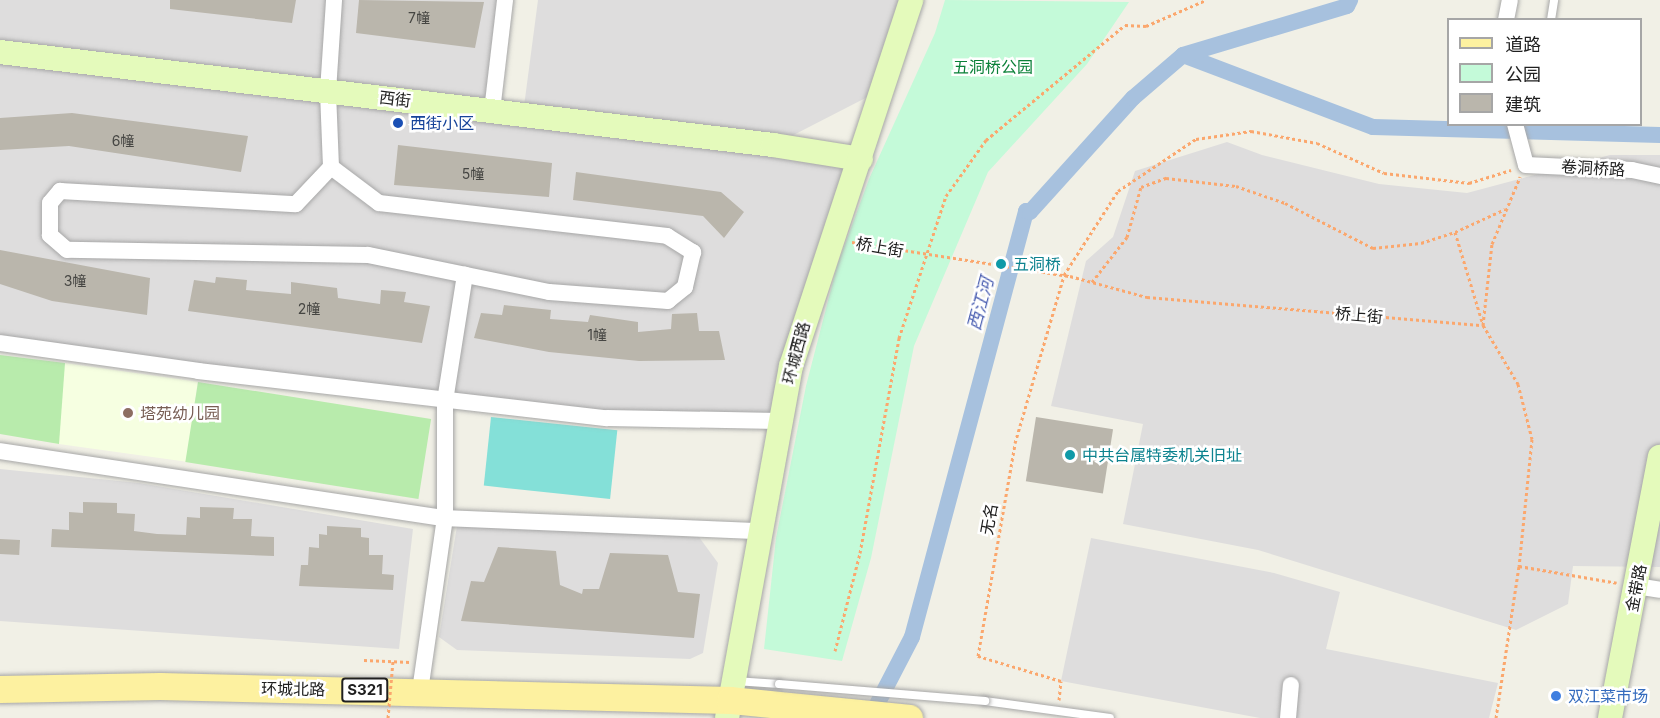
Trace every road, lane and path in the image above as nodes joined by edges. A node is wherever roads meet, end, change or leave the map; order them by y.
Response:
1 (334, 0) edge
2 (505, 0) edge
3 (911, 0) edge
4 (1206, 0) edge
5 (1510, 0) edge
6 (1554, 0) edge
7 (1506, 18) edge
8 (1551, 18) edge
9 (0, 52) edge
10 (328, 91) junction
11 (492, 111) junction
12 (1516, 126) edge
13 (861, 159) junction
14 (1526, 165) junction
15 (331, 167) junction
16 (1660, 176) edge
17 (1506, 208) junction
18 (1455, 232) junction
19 (830, 238) junction
20 (929, 255) junction
21 (465, 275) junction
22 (1064, 276) junction
23 (1092, 282) junction
24 (1483, 326) junction
25 (0, 343) edge
26 (445, 402) junction
27 (779, 421) junction
28 (0, 451) edge
29 (1660, 457) edge
30 (445, 518) junction
31 (759, 531) junction
32 (1519, 566) junction
33 (1636, 586) junction
34 (1660, 590) edge
35 (835, 651) dead end
36 (364, 660) dead end
37 (393, 662) junction
38 (419, 663) dead end
39 (1291, 685) dead end
40 (0, 689) edge
41 (420, 691) junction
42 (771, 693) junction
43 (730, 699) edge
44 (1058, 711) junction
45 (388, 718) edge
46 (909, 718) edge
47 (1110, 718) edge
48 (1288, 718) edge
49 (1496, 718) edge
50 (1610, 718) edge

1 - 10 street
2 - 11 street
3 - 13 main road, 环城西路
4 - 20 path
5 - 7 street
6 - 8 lane
9 - 10 main road, 西街
10 - 11 main road, 西街
10 - 15 street
11 - 13 main road, 西街
12 - 14 street
13 - 19 main road, 环城西路
14 - 16 street, 卷洞桥路
14 - 17 path
14 - 22 path
15 - 21 street
15 - 21 street
17 - 18 path
17 - 24 path
18 - 23 path
18 - 24 path
19 - 20 path, 桥上街
19 - 27 main road, 环城西路
20 - 22 path
20 - 35 path
21 - 26 street
22 - 23 path, 桥上街
22 - 44 path, 无名
23 - 24 path, 桥上街
24 - 32 path
25 - 26 street
26 - 27 street
26 - 30 street
27 - 31 main road, 环城西路
28 - 30 street
29 - 33 main road, 金带路
30 - 31 street
30 - 41 street
31 - 43 main road, 环城西路
32 - 33 path
32 - 49 path
33 - 34 street
33 - 50 main road, 金带路
36 - 37 path
37 - 38 path
37 - 45 path, bridge
39 - 48 street
40 - 41 main road, 环城北路 / S321
41 - 43 main road, 环城北路 / S321
42 - 43 main road, S321
42 - 44 lane, bridge
42 - 46 main road, S321
44 - 47 lane

